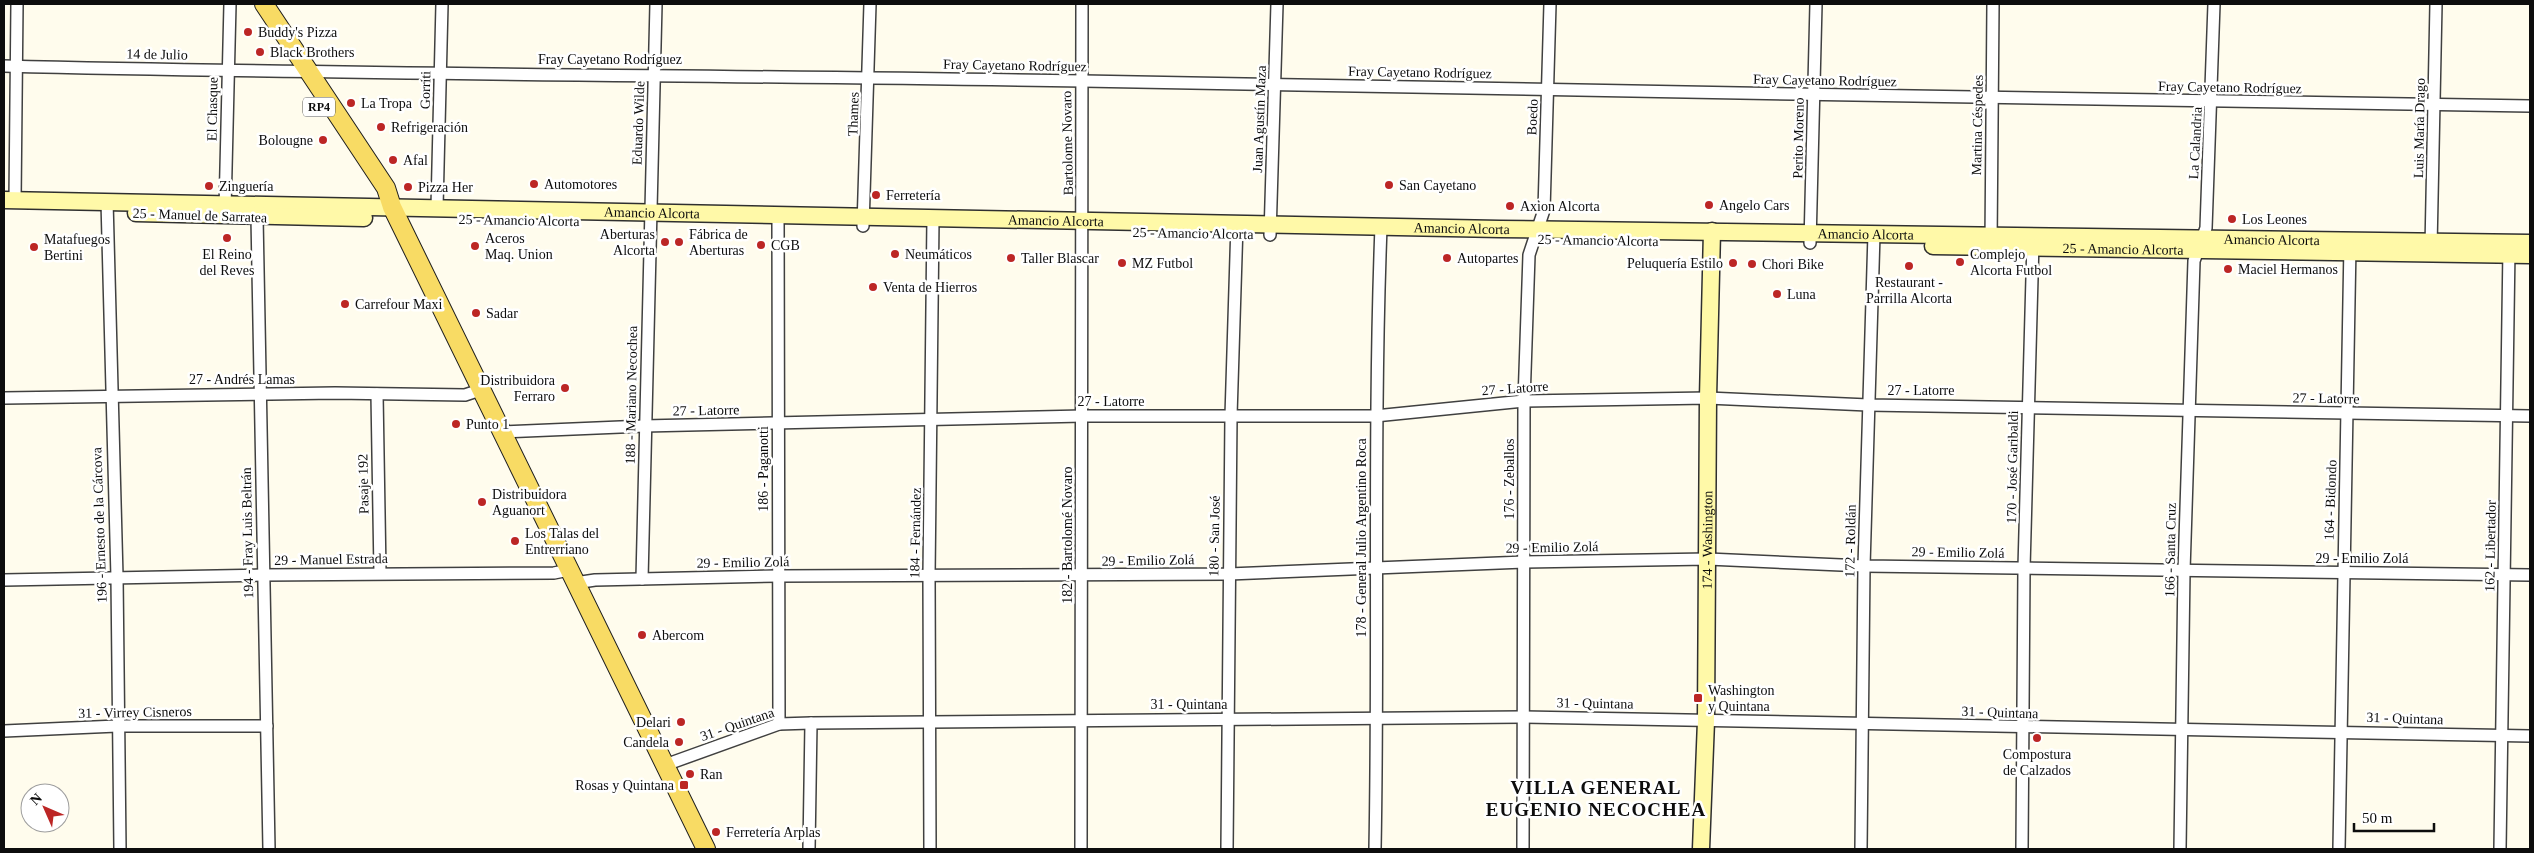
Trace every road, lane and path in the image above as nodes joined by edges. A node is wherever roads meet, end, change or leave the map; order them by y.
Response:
1 (17, 4) edge
2 (230, 4) edge
3 (251, 4) edge
4 (264, 4) edge
5 (442, 4) edge
6 (656, 4) edge
7 (870, 4) edge
8 (1082, 4) edge
9 (1277, 4) edge
10 (1550, 4) edge
11 (1816, 4) edge
12 (1993, 4) edge
13 (2214, 4) edge
14 (2436, 4) edge
15 (10, 66) edge
16 (228, 70) junction
17 (302, 71) junction
18 (440, 74) junction
19 (654, 74) junction
20 (869, 78) junction
21 (1081, 81) junction
22 (1275, 85) junction
23 (1548, 90) junction
24 (1814, 94) junction
25 (1992, 99) junction
26 (2212, 101) junction
27 (2434, 105) junction
28 (2530, 106) edge
29 (7, 203) edge
30 (107, 206) junction
31 (437, 208) junction
32 (225, 210) junction
33 (394, 212) junction
34 (257, 217) junction
35 (650, 217) junction
36 (778, 218) junction
37 (864, 222) junction
38 (933, 222) junction
39 (1083, 225) junction
40 (1237, 229) junction
41 (1270, 230) junction
42 (1380, 232) junction
43 (1535, 235) junction
44 (1712, 236) junction
45 (1810, 238) junction
46 (1874, 239) junction
47 (1991, 241) junction
48 (2033, 242) junction
49 (2530, 243) edge
50 (2200, 244) junction
51 (2350, 247) junction
52 (2431, 248) junction
53 (2509, 249) junction
54 (2530, 255) edge
55 (480, 390) junction
56 (259, 394) junction
57 (377, 394) junction
58 (111, 395) junction
59 (4, 398) edge
60 (1708, 398) junction
61 (1524, 401) junction
62 (1868, 405) junction
63 (2028, 406) junction
64 (2189, 411) junction
65 (2348, 414) junction
66 (1083, 416) junction
67 (1231, 416) junction
68 (1376, 416) junction
69 (2507, 416) junction
70 (2530, 416) edge
71 (932, 420) junction
72 (778, 423) junction
73 (644, 426) junction
74 (502, 432) junction
75 (1708, 559) junction
76 (1524, 562) junction
77 (1864, 566) junction
78 (1375, 568) junction
79 (2024, 568) junction
80 (2184, 571) junction
81 (380, 573) junction
82 (263, 574) junction
83 (1229, 574) junction
84 (2342, 574) junction
85 (2505, 574) junction
86 (2530, 575) edge
87 (572, 576) junction
88 (778, 576) junction
89 (929, 576) junction
90 (1082, 576) junction
91 (117, 578) junction
92 (642, 579) junction
93 (4, 580) edge
94 (1377, 717) junction
95 (1522, 717) junction
96 (1227, 719) junction
97 (1082, 720) junction
98 (1706, 721) junction
99 (811, 722) junction
100 (1862, 722) junction
101 (930, 723) junction
102 (779, 724) junction
103 (117, 726) junction
104 (267, 726) junction
105 (2022, 728) junction
106 (2182, 730) junction
107 (4, 731) edge
108 (2341, 732) junction
109 (2502, 736) junction
110 (2530, 736) edge
111 (665, 766) junction
112 (120, 849) edge
113 (269, 849) edge
114 (706, 849) edge
115 (809, 849) edge
116 (930, 849) edge
117 (1081, 849) edge
118 (1227, 849) edge
119 (1375, 849) edge
120 (1523, 849) edge
121 (1701, 849) edge
122 (1861, 849) edge
123 (2022, 849) edge
124 (2180, 849) edge
125 (2338, 849) edge
126 (2500, 849) edge

1 - 15 street
2 - 16 street, El Chasque
3 - 17 main road, RP4
4 - 17 main road, RP4
5 - 18 street, Gorriti
6 - 19 street, Eduardo Wilde
7 - 20 street, Thames
8 - 21 street, Bartolome Novaro
9 - 22 street, Juan Agustín Maza
10 - 23 street, Boedo
11 - 24 street, Perito Moreno
12 - 25 street, Martina Céspedes
13 - 26 street, La Calandria
14 - 27 street, Luis María Drago
15 - 16 street, 14 de Julio
15 - 29 street
16 - 17 street, 14 de Julio
16 - 32 street, El Chasque
17 - 18 street, Fray Cayetano Rodríguez
17 - 33 main road, RP4
18 - 19 street, Fray Cayetano Rodríguez
18 - 31 street, Gorriti
19 - 20 street, Fray Cayetano Rodríguez
19 - 35 street, Eduardo Wilde
20 - 21 street, Fray Cayetano Rodríguez
20 - 37 street, Thames
21 - 22 street, Fray Cayetano Rodríguez
21 - 39 street, Bartolome Novaro
22 - 23 street, Fray Cayetano Rodríguez
22 - 41 street, Juan Agustín Maza
23 - 24 street, Fray Cayetano Rodríguez
23 - 43 street, Boedo
24 - 25 street, Fray Cayetano Rodríguez
24 - 45 street, Perito Moreno
25 - 26 street, Fray Cayetano Rodríguez
25 - 47 street, Martina Céspedes
26 - 27 street, Fray Cayetano Rodríguez
26 - 50 street, La Calandria
27 - 28 street, Fray Cayetano Rodríguez
27 - 52 street, Luis María Drago
29 - 30 main road
30 - 32 main road
30 - 58 street, 196 - Ernesto de la Cárcova
31 - 33 main road, Amancio Alcorta
31 - 35 main road, Amancio Alcorta
32 - 33 main road
32 - 34 main road, 25 - Manuel de Sarratea
33 - 34 main road, 25 - Manuel de Sarratea
33 - 35 main road, 25 - Amancio Alcorta
33 - 55 main road, RP4
34 - 56 street, 194 - Fray Luis Beltrán
35 - 36 main road, 25 - Amancio Alcorta
35 - 73 street, 188 - Mariano Necochea
36 - 37 main road, 25 - Amancio Alcorta
36 - 72 street, 186 - Paganotti
37 - 38 main road, 25 - Amancio Alcorta
38 - 39 main road, 25 - Amancio Alcorta
38 - 71 street, 184 - Fernández
39 - 40 main road, 25 - Amancio Alcorta
39 - 66 street, 182 - Bartolomé Novaro
40 - 41 main road, Amancio Alcorta
40 - 67 street, 180 - San José
41 - 42 main road, Amancio Alcorta
42 - 43 main road, Amancio Alcorta
42 - 68 street, 178 - General Julio Argentino Roca
43 - 44 main road, 25 - Amancio Alcorta
43 - 61 street, 176 - Zeballos
44 - 45 main road, 25 - Amancio Alcorta
44 - 60 main road, 174 - Washington
45 - 46 main road, Amancio Alcorta
46 - 47 main road
46 - 62 street, 172 - Roldán
47 - 48 main road
48 - 50 main road, Amancio Alcorta
48 - 63 street, 170 - José Garibaldi
49 - 53 main road
50 - 51 main road, 25 - Amancio Alcorta
50 - 64 street, 166 - Santa Cruz
51 - 52 main road, 25 - Amancio Alcorta
51 - 65 street, 164 - Bidondo
52 - 53 main road, 25 - Amancio Alcorta
53 - 54 main road, 25 - Amancio Alcorta
53 - 69 street, 162 - Libertador
55 - 57 street, 27 - Andrés Lamas
55 - 74 main road, RP4
56 - 57 street, 27 - Andrés Lamas
56 - 58 street, 27 - Andrés Lamas
56 - 82 street, 194 - Fray Luis Beltrán
57 - 81 street, Pasaje 192
58 - 59 street, 27 - Andrés Lamas
58 - 91 street, 196 - Ernesto de la Cárcova
60 - 61 street, 27 - Latorre
60 - 62 street, 27 - Latorre
60 - 75 main road, 174 - Washington
61 - 68 street, 27 - Latorre
61 - 76 street, 176 - Zeballos
62 - 63 street, 27 - Latorre
62 - 77 street, 172 - Roldán
63 - 64 street, 27 - Latorre
63 - 79 street, 170 - José Garibaldi
64 - 65 street, 27 - Latorre
64 - 80 street, 166 - Santa Cruz
65 - 69 street, 27 - Latorre
65 - 84 street, 164 - Bidondo
66 - 67 street, 27 - Latorre
66 - 71 street, 27 - Latorre
66 - 90 street, 182 - Bartolomé Novaro
67 - 68 street, 27 - Latorre
67 - 83 street, 180 - San José
68 - 78 street, 178 - General Julio Argentino Roca
69 - 70 street, 27 - Latorre
69 - 85 street, 162 - Libertador
71 - 72 street, 27 - Latorre
71 - 89 street, 184 - Fernández
72 - 73 street, 27 - Latorre
72 - 88 street, 186 - Paganotti
73 - 74 street, 27 - Latorre
73 - 92 street, 188 - Mariano Necochea
74 - 87 main road, RP4
75 - 76 street, 29 - Emilio Zolá
75 - 77 street, 29 - Emilio Zolá
75 - 98 main road, 174 - Washington
76 - 78 street, 29 - Emilio Zolá
76 - 95 street, 176 - Zeballos
77 - 79 street, 29 - Emilio Zolá
77 - 100 street, 172 - Roldán
78 - 83 street, 29 - Emilio Zolá
78 - 94 street, 178 - General Julio Argentino Roca
79 - 80 street, 29 - Emilio Zolá
79 - 105 street, 170 - José Garibaldi
80 - 84 street, 29 - Emilio Zolá
80 - 106 street, 166 - Santa Cruz
81 - 82 street, 29 - Manuel Estrada
81 - 87 street, 29 - Manuel Estrada
82 - 91 street, 29 - Manuel Estrada
82 - 104 street, 194 - Fray Luis Beltrán
83 - 90 street, 29 - Emilio Zolá
83 - 96 street, 180 - San José
84 - 85 street, 29 - Emilio Zolá
84 - 108 street, 164 - Bidondo
85 - 86 street, 29 - Emilio Zolá
85 - 109 street, 162 - Libertador
87 - 92 street, 29 - Emilio Zolá
87 - 111 main road, RP4
88 - 89 street, 29 - Emilio Zolá
88 - 92 street, 29 - Emilio Zolá
88 - 102 street, 186 - Paganotti
89 - 90 street, 29 - Emilio Zolá
89 - 101 street, 184 - Fernández
90 - 97 street, 182 - Bartolomé Novaro
91 - 93 street, 29 - Manuel Estrada
91 - 103 street, 196 - Ernesto de la Cárcova
94 - 95 street, 31 - Quintana
94 - 96 street, 31 - Quintana
94 - 119 street, 178 - General Julio Argentino Roca
95 - 98 street, 31 - Quintana
95 - 120 street, 176 - Zeballos
96 - 97 street, 31 - Quintana
96 - 118 street, 180 - San José
97 - 101 street, 31 - Quintana
97 - 117 street, 182 - Bartolomé Novaro
98 - 100 street, 31 - Quintana
98 - 121 main road, 174 - Washington
99 - 101 street, 31 - Quintana
99 - 102 street, 31 - Quintana
99 - 115 street
100 - 105 street, 31 - Quintana
100 - 122 street, 172 - Roldán
101 - 116 street, 184 - Fernández
102 - 111 street, 31 - Quintana
103 - 104 street, 31 - Virrey Cisneros
103 - 107 street, 31 - Virrey Cisneros
103 - 112 street, 196 - Ernesto de la Cárcova
104 - 113 street, 194 - Fray Luis Beltrán
105 - 106 street, 31 - Quintana
105 - 123 street, 170 - José Garibaldi
106 - 108 street, 31 - Quintana
106 - 124 street, 166 - Santa Cruz
108 - 109 street, 31 - Quintana
108 - 125 street, 164 - Bidondo
109 - 110 street, 31 - Quintana
109 - 126 street, 162 - Libertador
111 - 114 main road, RP4

